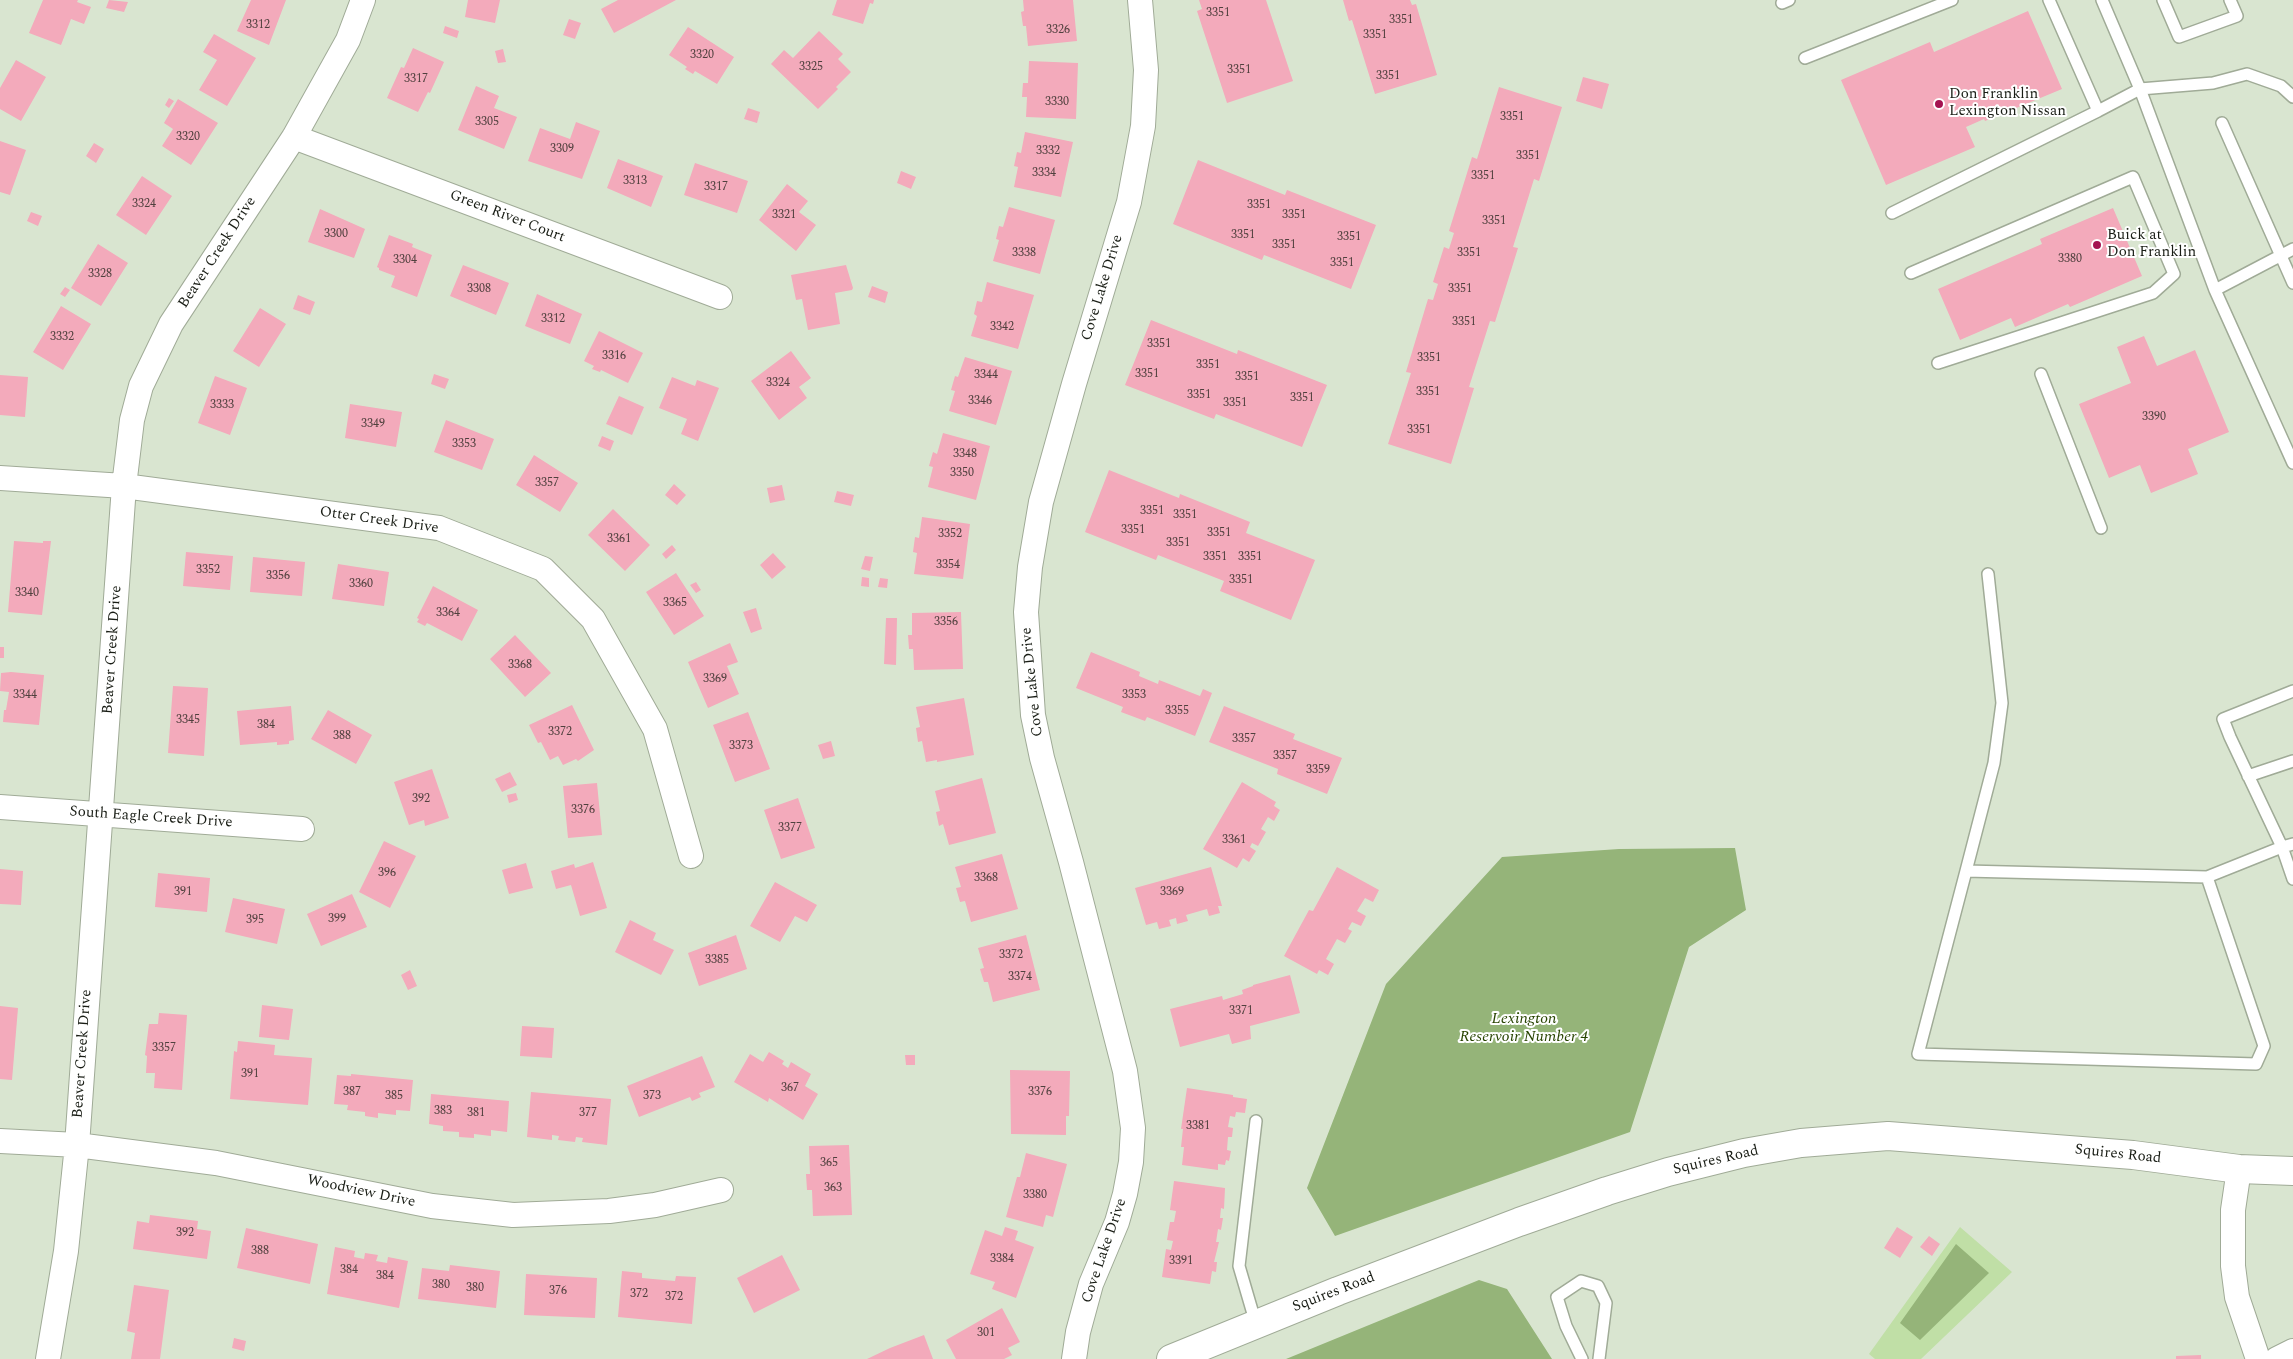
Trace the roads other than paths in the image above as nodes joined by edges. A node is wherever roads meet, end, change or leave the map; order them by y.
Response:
1 (363, 0) edge
2 (1140, 0) edge
3 (1952, 0) edge
4 (2049, 0) edge
5 (2102, 0) edge
6 (2163, 0) edge
7 (2230, 0) edge
8 (1805, 58) dead end
9 (2140, 89) junction
10 (2293, 97) edge
11 (2098, 111) junction
12 (2222, 123) dead end
13 (294, 137) junction
14 (1892, 213) dead end
15 (2293, 249) edge
16 (2281, 254) junction
17 (1911, 272) dead end
18 (2293, 283) edge
19 (2215, 290) junction
20 (720, 298) dead end
21 (1938, 363) dead end
22 (2041, 374) dead end
23 (2293, 463) edge
24 (0, 478) edge
25 (124, 486) junction
26 (2101, 528) dead end
27 (1988, 574) dead end
28 (2293, 691) edge
29 (2293, 761) edge
30 (2248, 776) junction
31 (0, 807) edge
32 (102, 815) junction
33 (302, 829) dead end
34 (2288, 845) edge
35 (691, 856) dead end
36 (1966, 871) junction
37 (2207, 878) junction
38 (2293, 879) edge
39 (1256, 1121) dead end
40 (0, 1141) edge
41 (76, 1145) junction
42 (2239, 1169) junction
43 (2293, 1171) edge
44 (721, 1190) dead end
45 (1256, 1324) junction
46 (2293, 1351) edge
47 (48, 1359) edge
48 (1074, 1359) edge
49 (1170, 1359) edge
50 (1582, 1359) edge
51 (1599, 1359) edge
52 (2258, 1359) edge
53 (2277, 1359) edge

1 - 13 street, Beaver Creek Drive
2 - 48 street, Cove Lake Drive
3 - 8 lane
4 - 11 lane
5 - 9 lane
6 - 7 lane
9 - 10 lane
9 - 11 lane
9 - 19 lane
11 - 14 lane
12 - 16 lane
13 - 20 street, Green River Court
13 - 25 street, Beaver Creek Drive
15 - 16 lane
16 - 18 lane
16 - 19 lane
17 - 21 lane
19 - 23 lane
22 - 26 lane
24 - 25 street, Otter Creek Drive
25 - 32 street, Beaver Creek Drive
25 - 35 street, Otter Creek Drive
27 - 36 lane
28 - 30 lane
29 - 30 lane
30 - 34 lane
31 - 32 street, South Eagle Creek Drive
32 - 33 street, South Eagle Creek Drive
32 - 41 street, Beaver Creek Drive
34 - 37 lane
34 - 38 lane
36 - 37 lane
36 - 37 lane
39 - 45 lane
40 - 41 street, Woodview Drive
41 - 44 street, Woodview Drive
41 - 47 street, Beaver Creek Drive
42 - 43 street, Squires Road
42 - 45 street, Squires Road
42 - 52 street
45 - 49 street, Squires Road
46 - 53 street
50 - 51 lane

